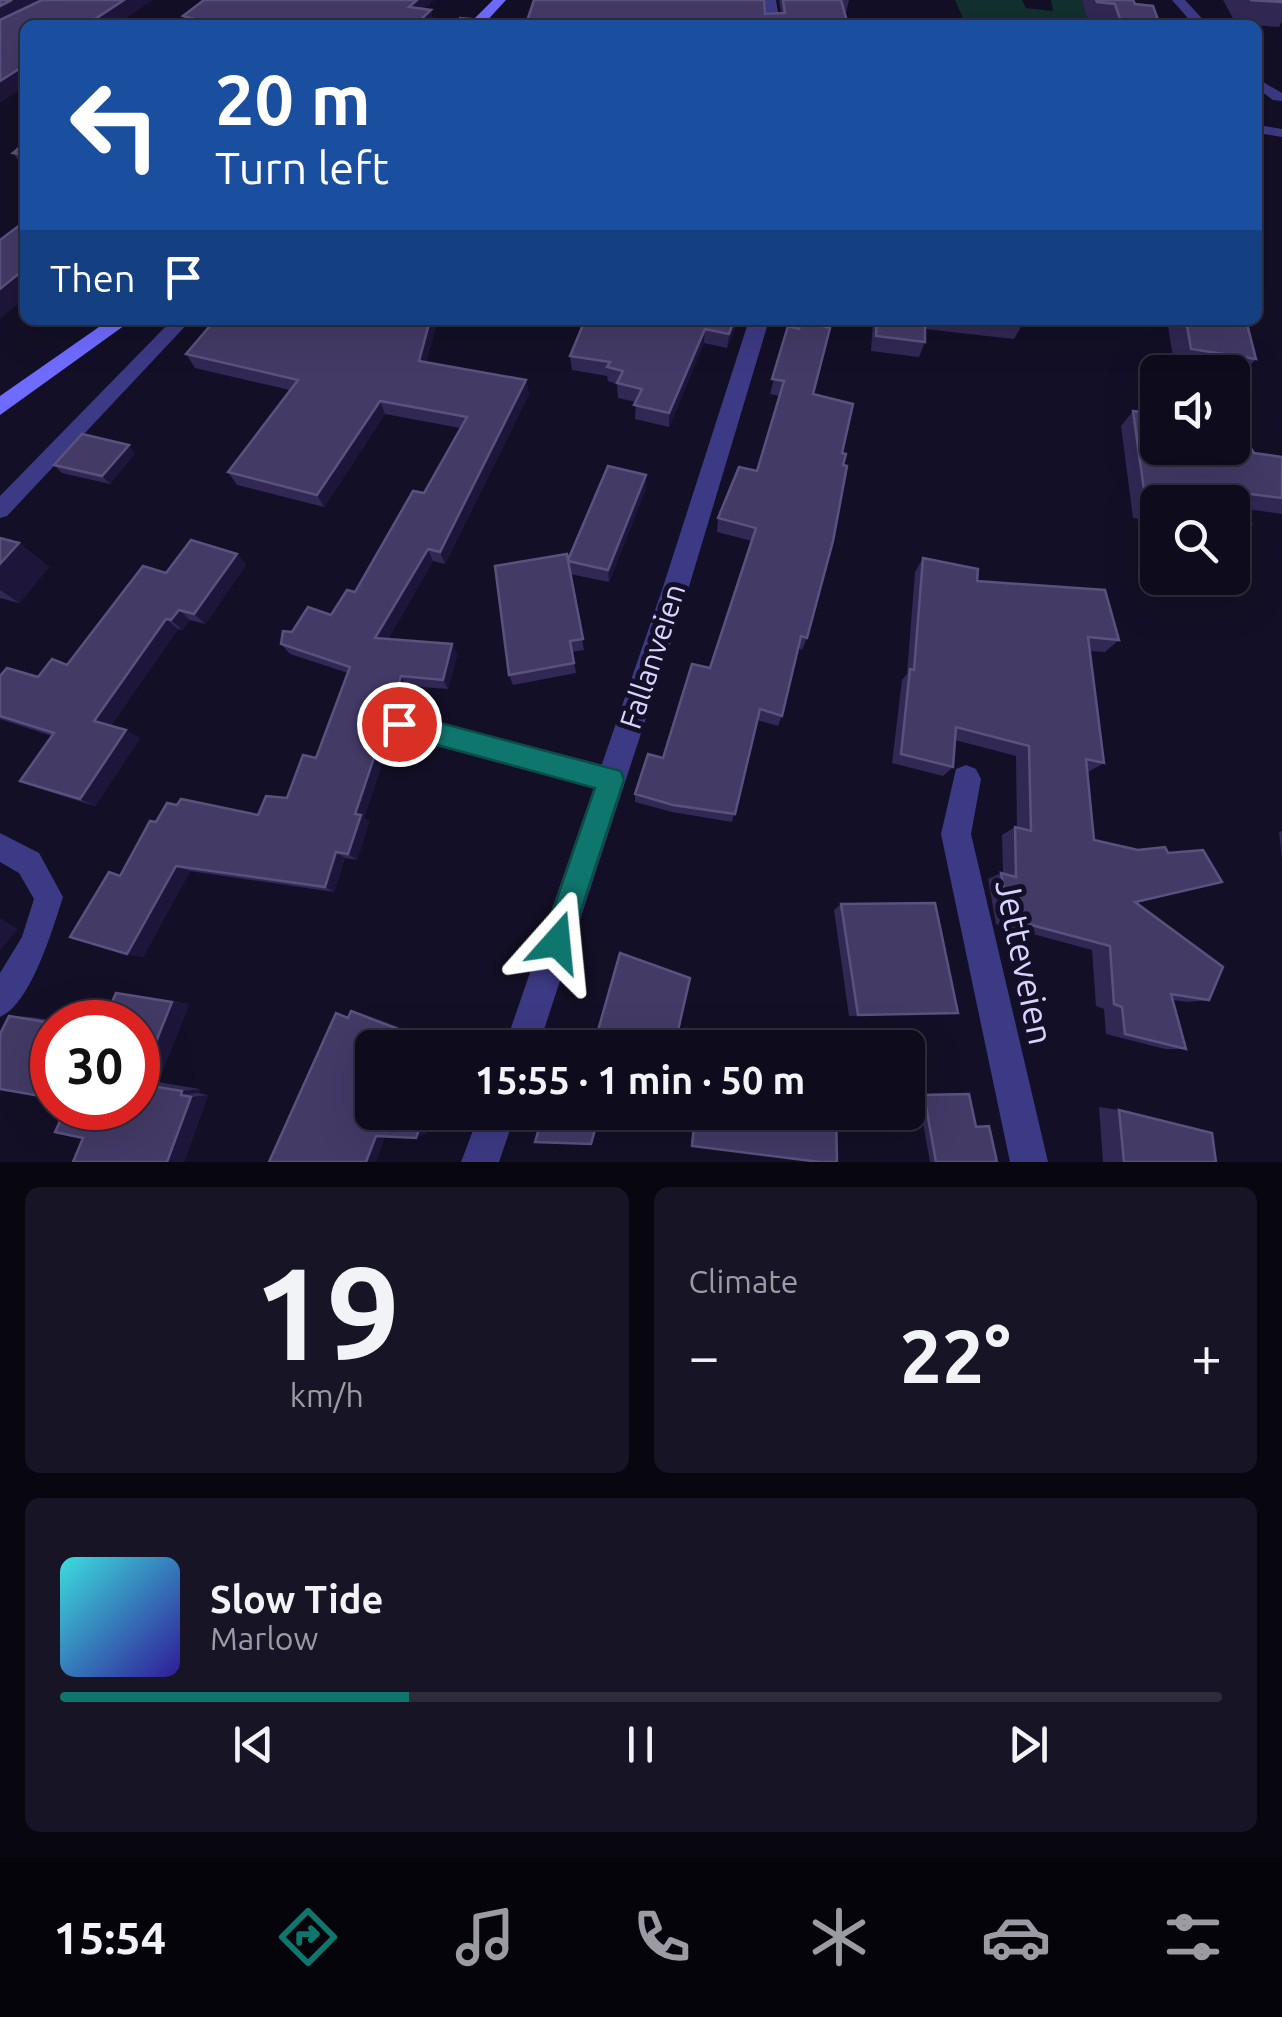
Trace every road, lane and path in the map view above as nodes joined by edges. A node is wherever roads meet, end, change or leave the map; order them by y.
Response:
1 (500, 0) edge
2 (1178, 0) edge
3 (481, 20) edge
4 (1196, 20) edge
5 (115, 325) edge
6 (177, 325) edge
7 (758, 325) edge
8 (0, 407) edge
9 (0, 510) edge
10 (399, 724) dead end
11 (966, 779) dead end
12 (611, 780) junction
13 (0, 847) edge
14 (0, 1002) edge
15 (527, 1030) edge
16 (492, 1130) edge
17 (480, 1162) edge
18 (1029, 1162) edge

1 - 3 street
2 - 4 street
5 - 8 street
6 - 9 lane
7 - 12 street, Fallanveien
10 - 12 lane
11 - 18 street, Jetteveien
12 - 15 street, Fallanveien
13 - 14 lane
16 - 17 street

